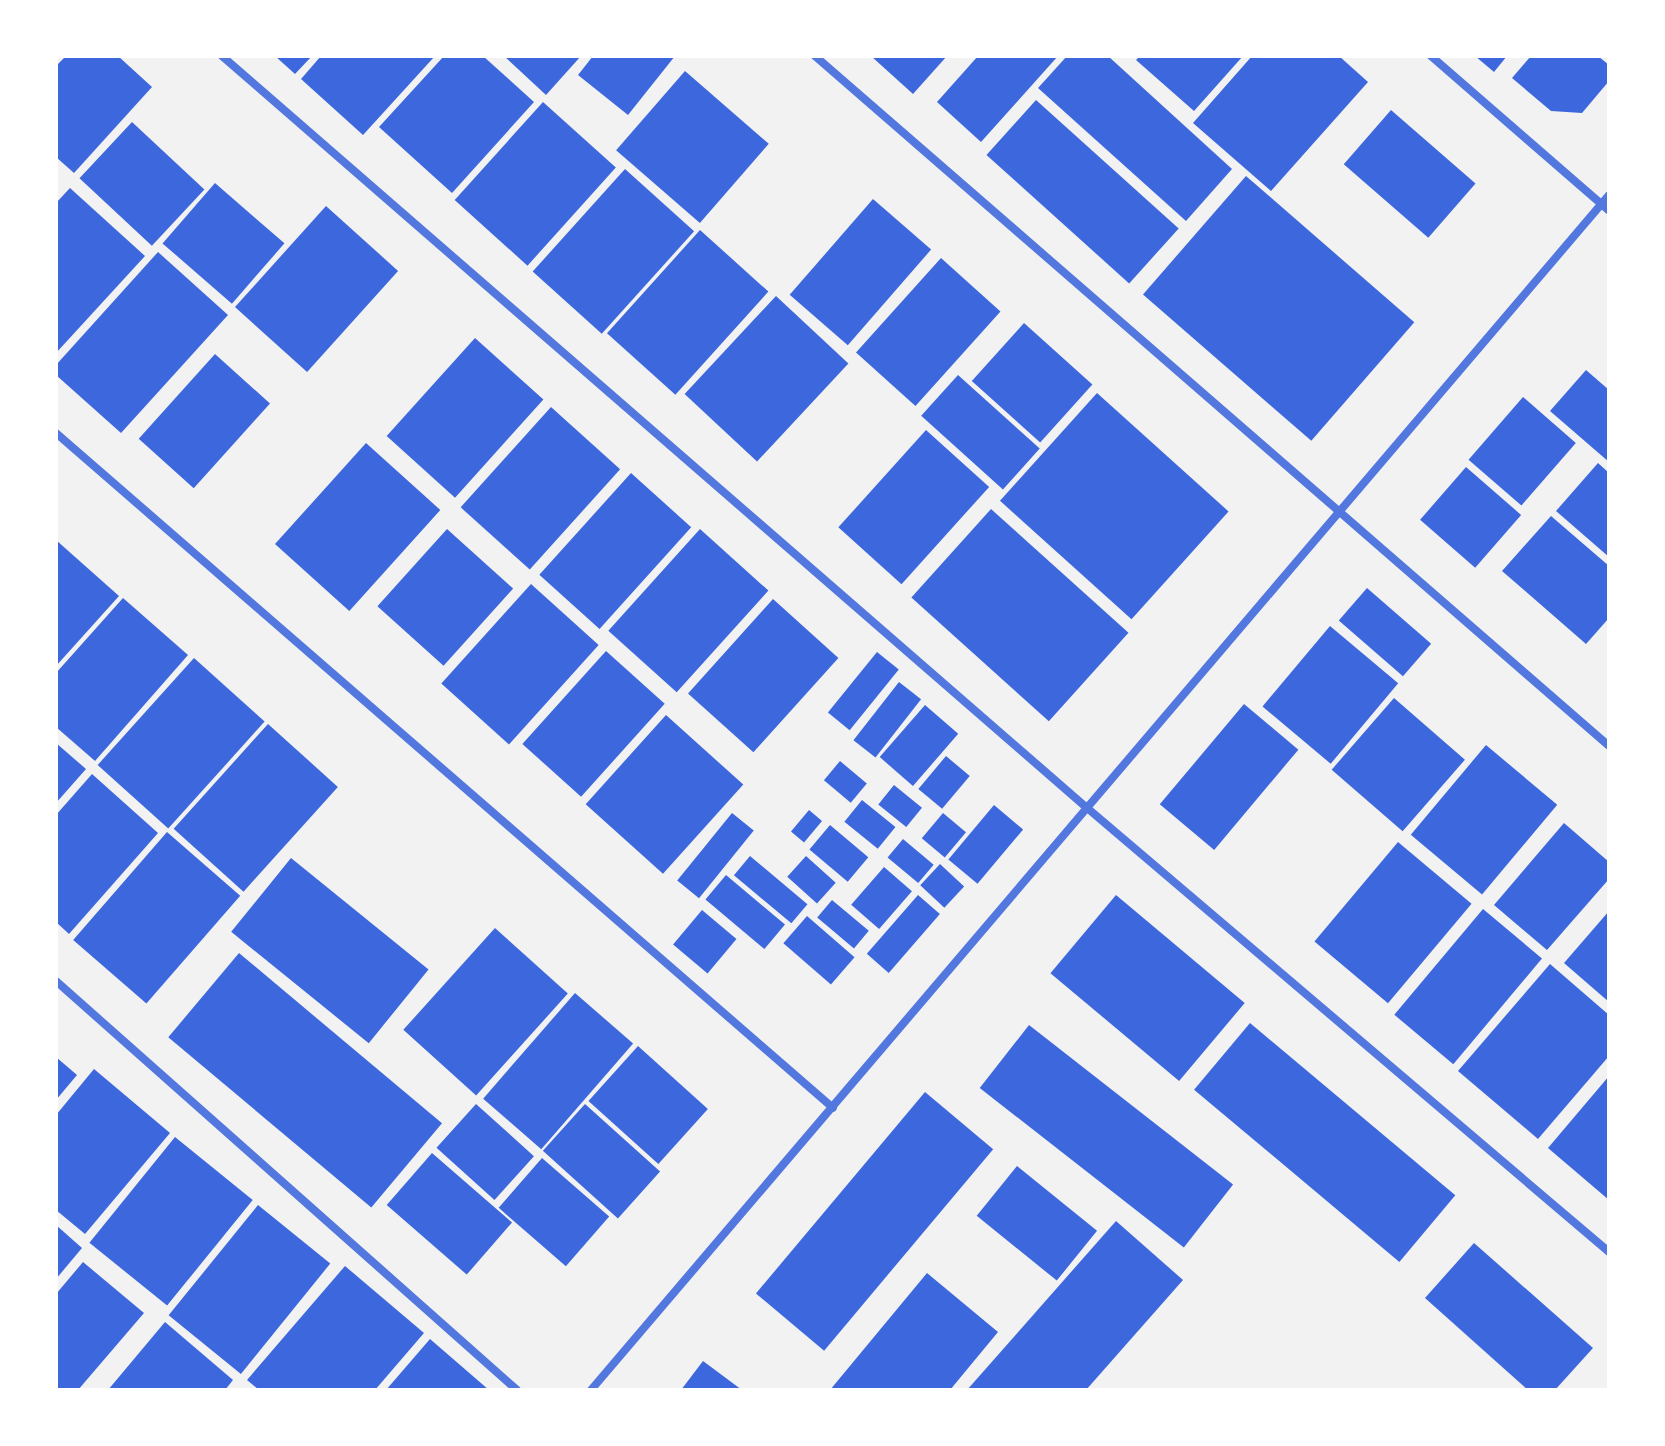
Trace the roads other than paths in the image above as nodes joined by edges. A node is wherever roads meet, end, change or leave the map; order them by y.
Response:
1 (222, 56) edge
2 (815, 56) edge
3 (1431, 56) edge
4 (1609, 195) edge
5 (1601, 204) junction
6 (1609, 211) edge
7 (56, 433) edge
8 (1338, 513) junction
9 (1609, 746) edge
10 (1086, 807) junction
11 (56, 981) edge
12 (833, 1108) junction
13 (1609, 1252) edge
14 (517, 1390) edge
15 (591, 1390) edge

1 - 10 street
2 - 8 street
3 - 5 street
4 - 5 street
5 - 6 street
5 - 8 street
7 - 12 street
8 - 9 street
8 - 10 street
10 - 12 street
10 - 13 street
11 - 14 street
12 - 15 street

